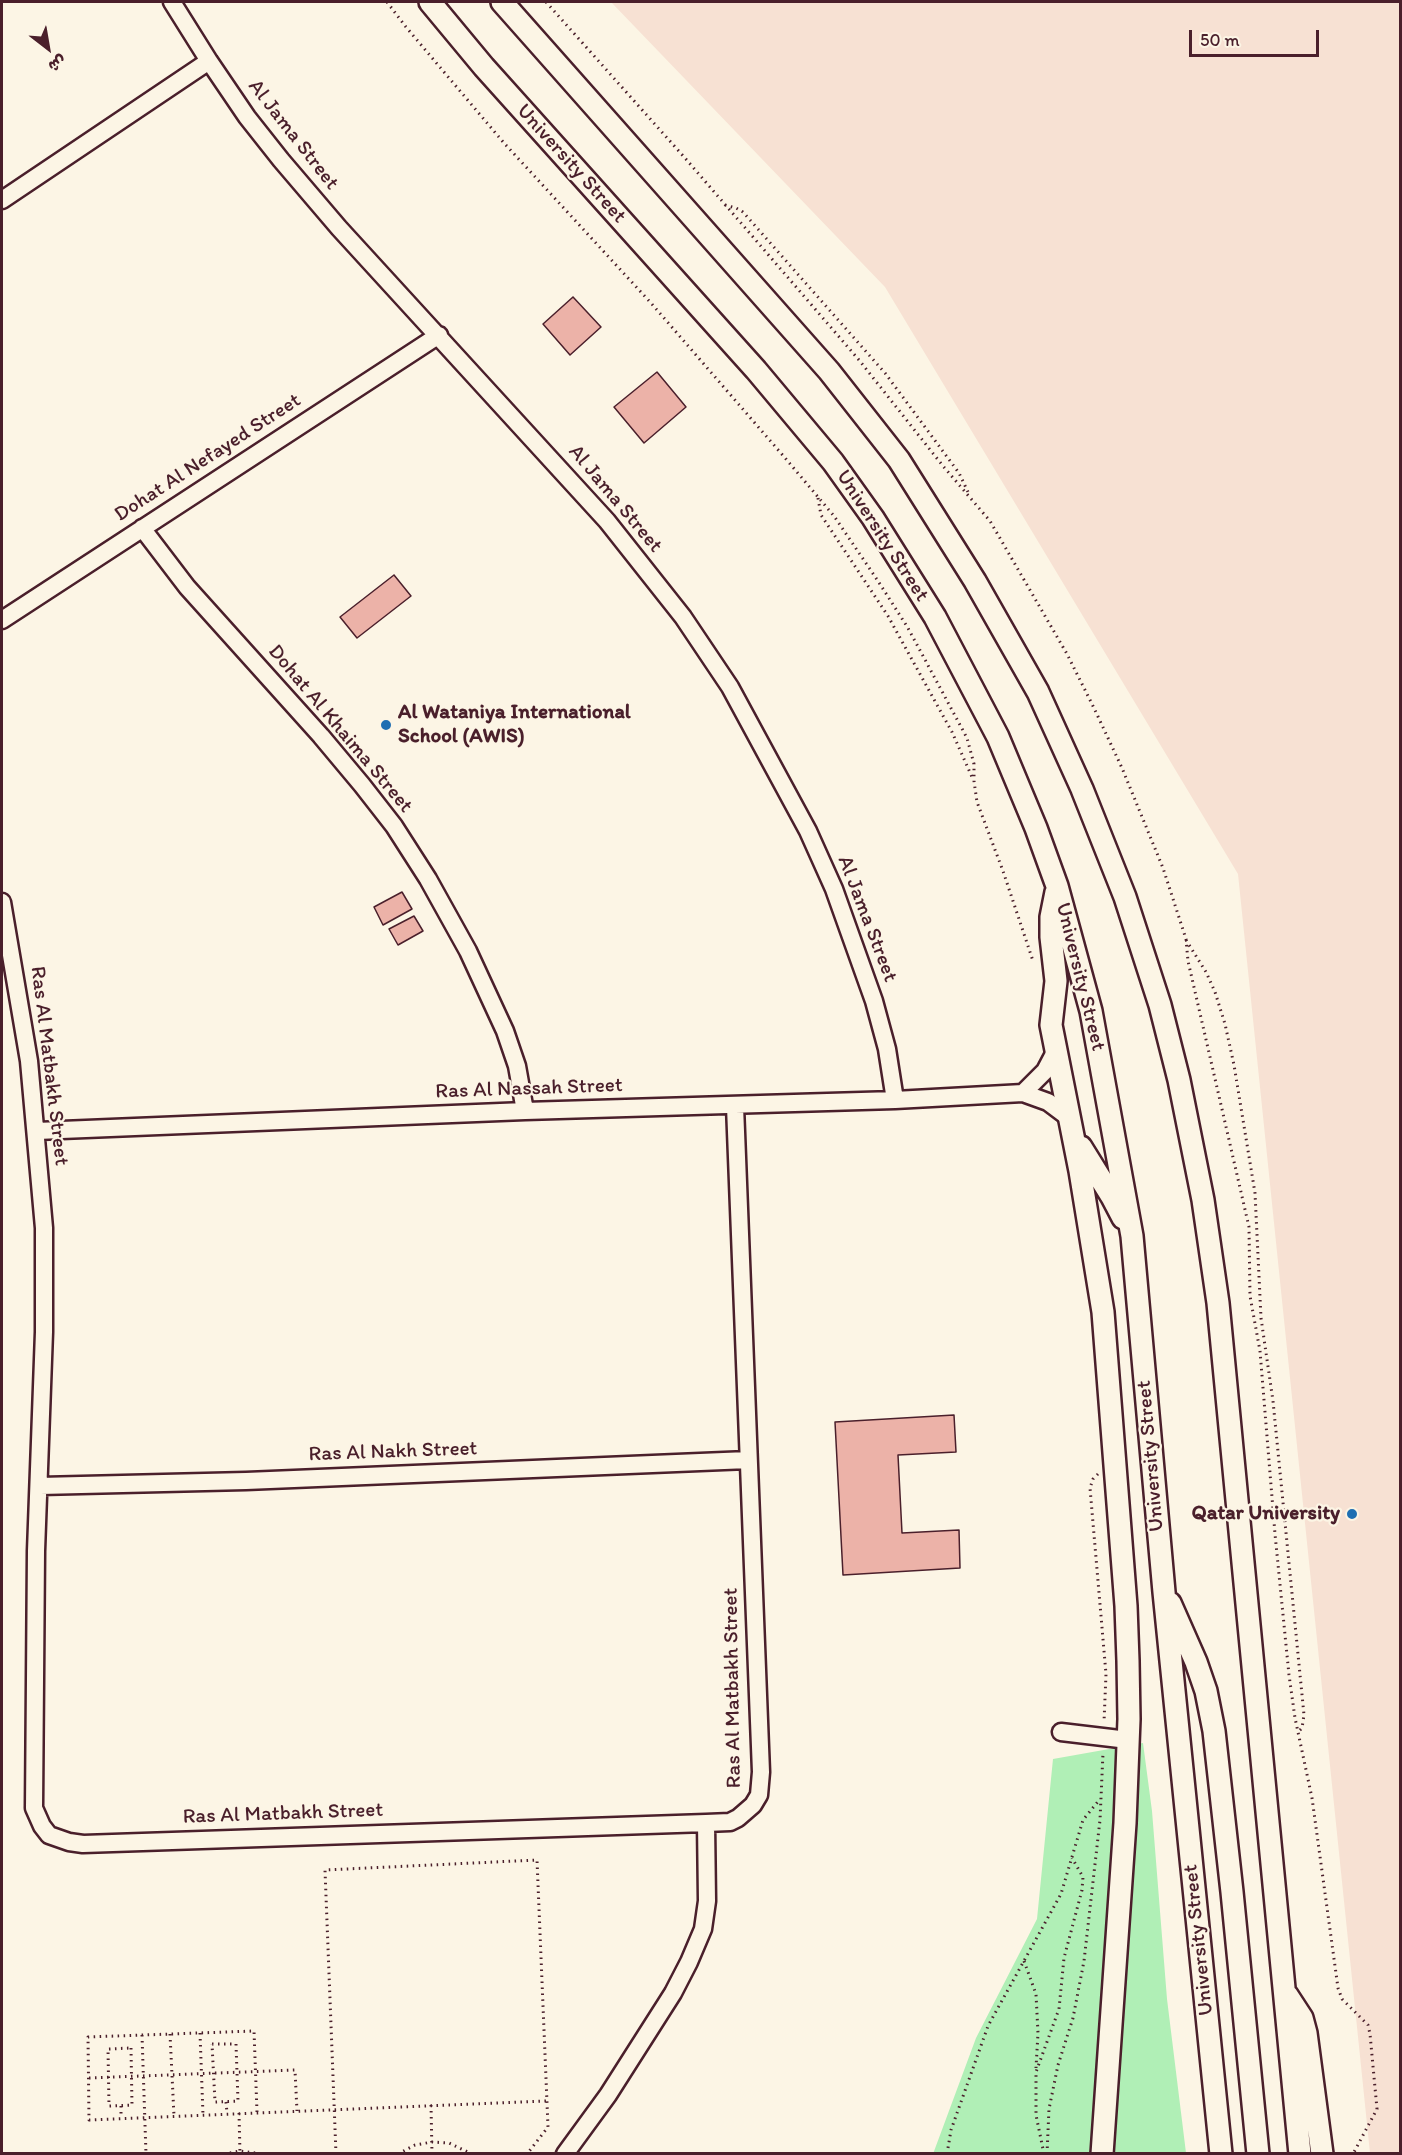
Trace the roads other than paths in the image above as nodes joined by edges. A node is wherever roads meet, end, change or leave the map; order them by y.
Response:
1 (172, 2) edge
2 (430, 2) edge
3 (502, 2) edge
4 (209, 61) junction
5 (2, 200) edge
6 (440, 335) junction
7 (142, 528) junction
8 (2, 620) edge
9 (1057, 886) junction
10 (2, 902) edge
11 (1055, 1052) junction
12 (1023, 1093) junction
13 (896, 1100) junction
14 (735, 1106) junction
15 (525, 1111) junction
16 (1070, 1125) junction
17 (37, 1131) junction
18 (1132, 1236) junction
19 (748, 1460) junction
20 (40, 1486) junction
21 (1164, 1592) junction
22 (1061, 1732) dead end
23 (1128, 1740) junction
24 (706, 1823) junction
25 (1285, 1992) junction
26 (565, 2154) edge
27 (1102, 2154) edge
28 (1221, 2154) edge
29 (1258, 2154) edge
30 (1300, 2154) edge
31 (1322, 2154) edge

1 - 4 street, Al Jama Street
2 - 9 main road, University Street
3 - 25 main road
4 - 5 street
4 - 6 street, Al Jama Street
6 - 7 street, Dohat Al Nefayed Street
6 - 13 street, Al Jama Street
7 - 8 street, Dohat Al Nefayed Street
7 - 15 street, Dohat Al Khaima Street
9 - 11 main road
9 - 18 main road, University Street
10 - 17 street, Ras Al Matbakh Street
11 - 12 street
11 - 16 main road
12 - 13 street, Ras Al Nassah Street
12 - 16 street, Ras Al Nassah Street
13 - 14 street, Ras Al Nassah Street
14 - 15 street, Ras Al Nassah Street
14 - 19 street, Ras Al Matbakh Street
15 - 17 street, Ras Al Nassah Street
16 - 18 main road
16 - 23 main road
17 - 20 street, Ras Al Matbakh Street
18 - 21 main road, University Street
19 - 20 street, Ras Al Nakh Street
19 - 24 street, Ras Al Matbakh Street
20 - 24 street, Ras Al Matbakh Street
21 - 28 main road, University Street
21 - 29 main road
22 - 23 street
23 - 27 main road
24 - 26 street
25 - 30 main road
25 - 31 main road

